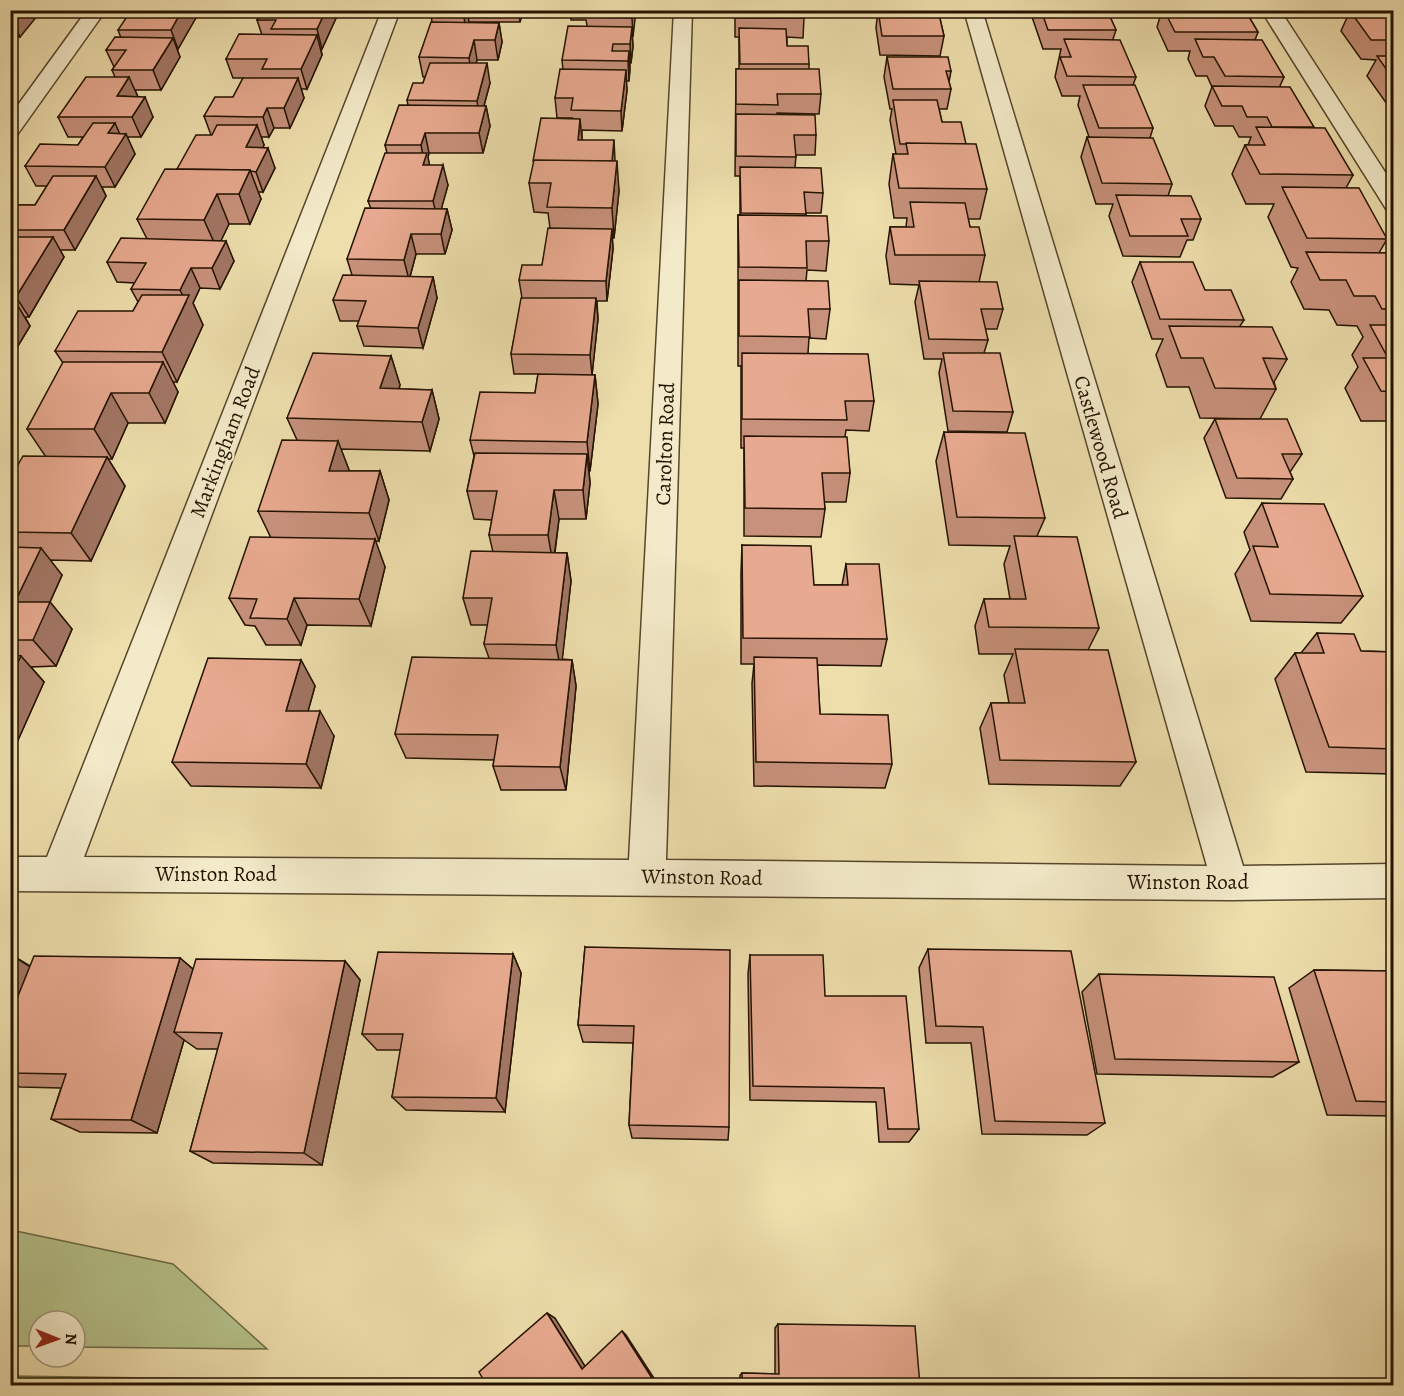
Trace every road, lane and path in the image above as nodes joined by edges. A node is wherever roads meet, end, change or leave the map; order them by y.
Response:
1 (97, 10) edge
2 (391, 10) edge
3 (683, 10) edge
4 (973, 10) edge
5 (1270, 10) edge
6 (13, 124) edge
7 (1394, 204) edge
8 (10, 874) edge
9 (60, 874) junction
10 (647, 877) junction
11 (1394, 881) edge
12 (1230, 883) junction

1 - 6 street
2 - 9 street, Markingham Road
3 - 10 street, Carolton Road
4 - 12 street, Castlewood Road
5 - 7 street
8 - 9 street, Winston Road
9 - 10 street, Winston Road
10 - 12 street, Winston Road
11 - 12 street, Winston Road

